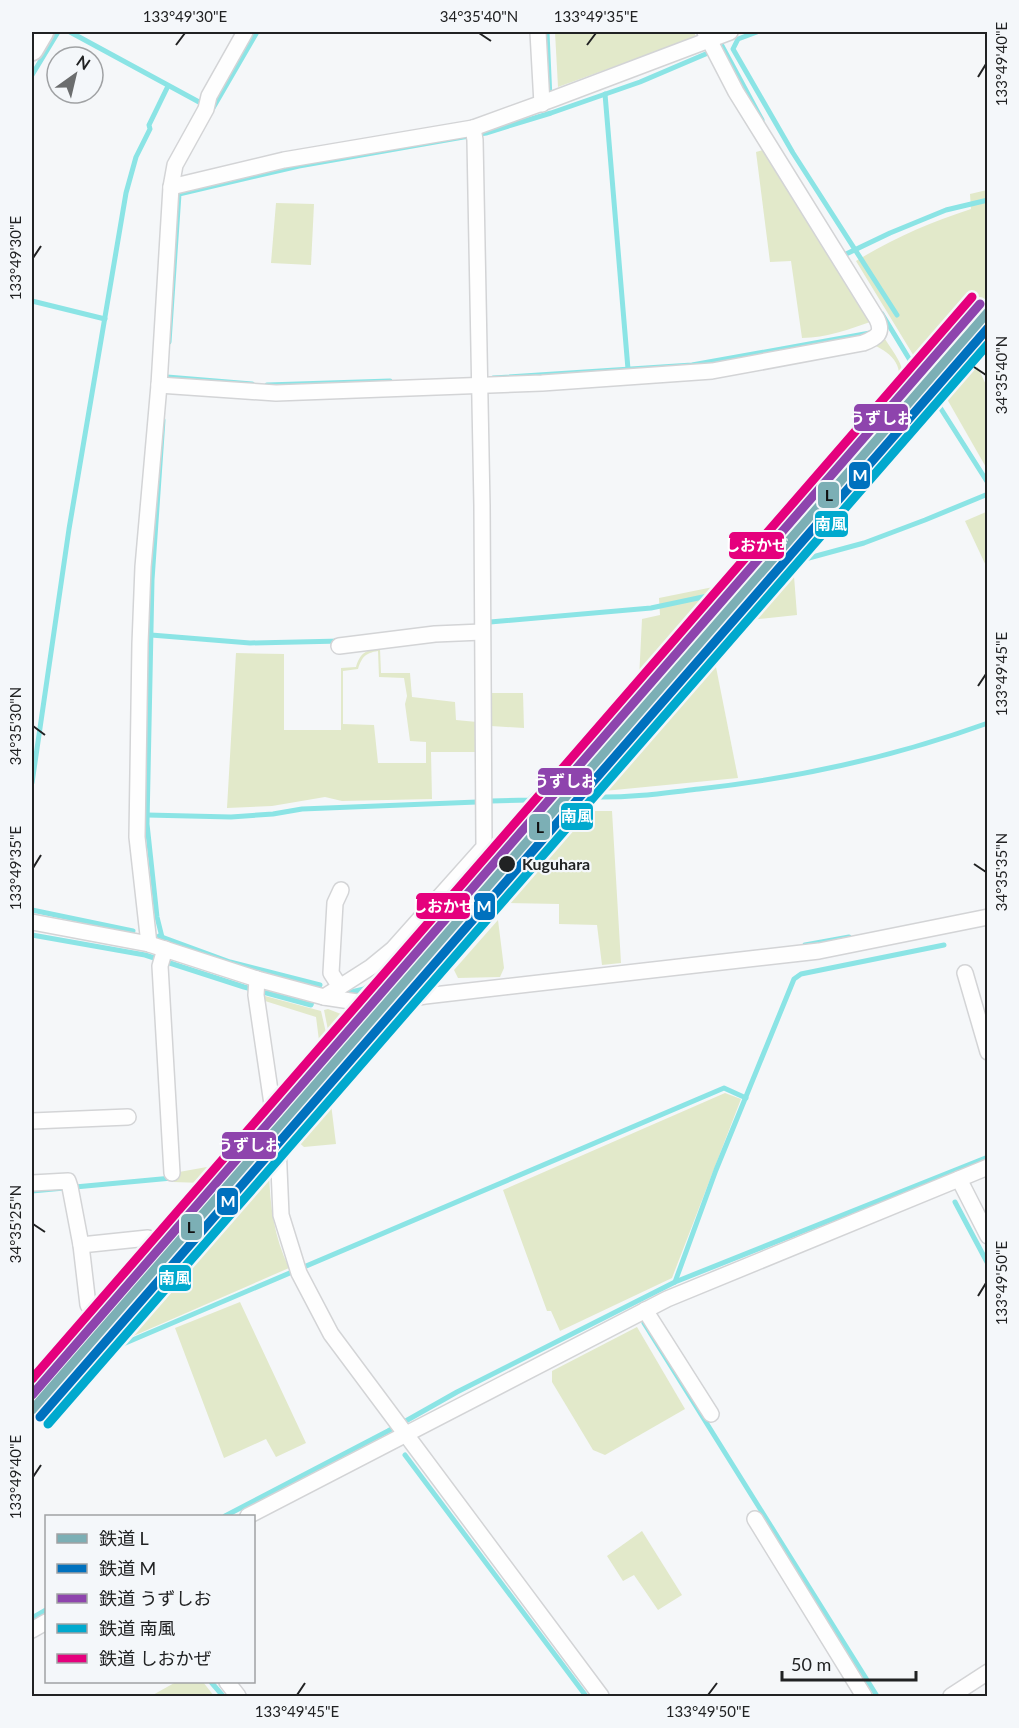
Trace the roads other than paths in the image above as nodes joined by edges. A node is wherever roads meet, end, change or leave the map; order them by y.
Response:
1 (42, 32) edge
2 (245, 32) edge
3 (538, 32) edge
4 (717, 39) edge
5 (32, 49) edge
6 (547, 102) junction
7 (474, 133) junction
8 (171, 187) junction
9 (164, 386) junction
10 (480, 386) junction
11 (482, 632) junction
12 (339, 645) dead end
13 (341, 890) dead end
14 (987, 917) edge
15 (32, 922) edge
16 (149, 944) junction
17 (163, 957) junction
18 (965, 973) dead end
19 (256, 986) junction
20 (340, 987) junction
21 (324, 997) junction
22 (987, 1052) edge
23 (128, 1117) dead end
24 (32, 1121) edge
25 (987, 1167) edge
26 (172, 1173) dead end
27 (959, 1179) junction
28 (32, 1183) edge
29 (987, 1236) edge
30 (148, 1238) dead end
31 (81, 1245) junction
32 (88, 1305) dead end
33 (645, 1310) junction
34 (711, 1414) dead end
35 (400, 1428) junction
36 (250, 1515) edge
37 (755, 1519) dead end
38 (987, 1672) edge
39 (228, 1683) edge
40 (238, 1696) edge
41 (601, 1696) edge
42 (864, 1696) edge
43 (951, 1696) edge

1 - 5 main road
2 - 8 street
3 - 6 street
4 - 6 street
4 - 10 street
6 - 7 street
7 - 8 street
7 - 10 street
8 - 9 street
9 - 10 street
9 - 16 street
10 - 11 street
11 - 12 street
11 - 20 street
13 - 20 street
14 - 21 street
15 - 16 street
16 - 17 street
17 - 19 street
17 - 26 street
18 - 22 street
19 - 21 street
19 - 35 street
20 - 21 street
23 - 24 street
25 - 27 street
27 - 29 street
27 - 33 street
28 - 31 street
30 - 31 street
31 - 32 street
33 - 34 street
33 - 35 street
35 - 36 street
35 - 41 street
37 - 42 street
38 - 43 street
39 - 40 street

